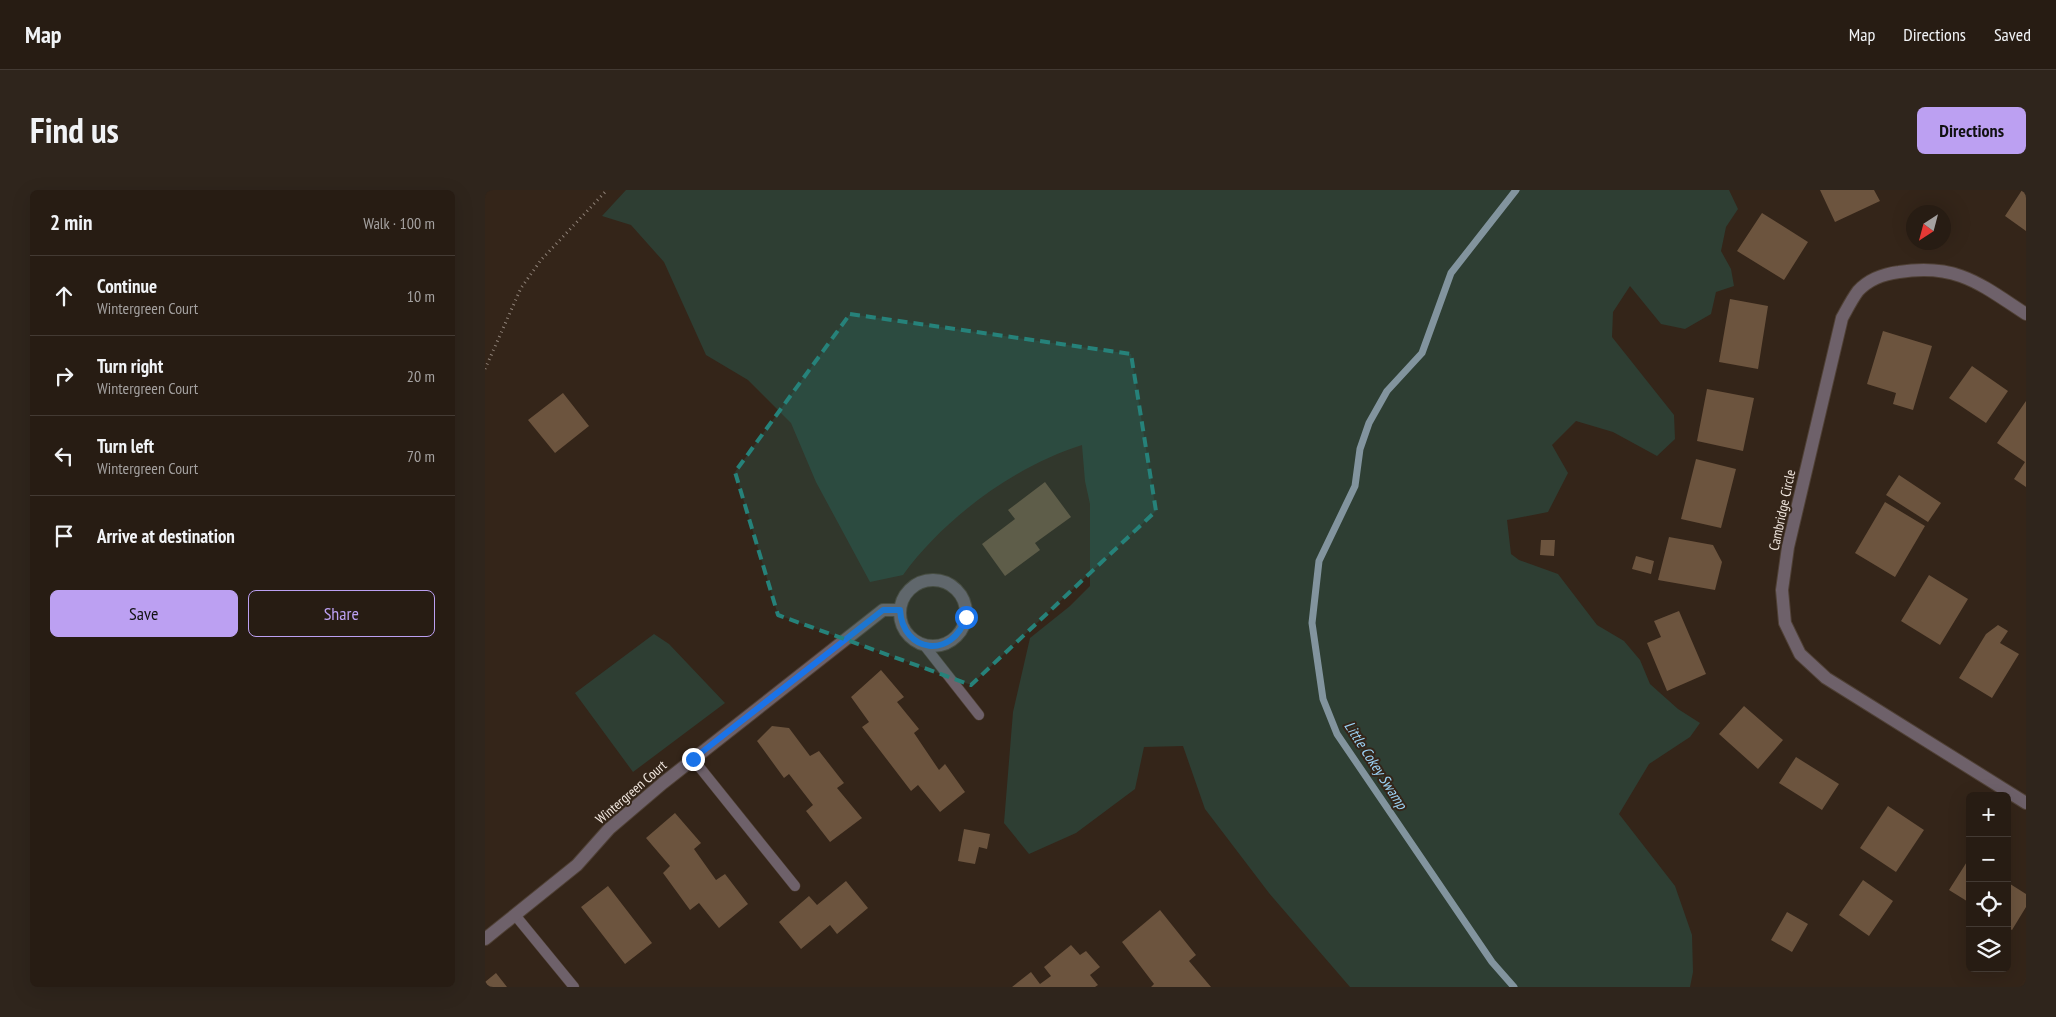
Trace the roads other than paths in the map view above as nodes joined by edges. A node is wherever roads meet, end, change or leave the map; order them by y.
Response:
1 (2026, 314) edge
2 (900, 610) junction
3 (924, 645) junction
4 (979, 715) dead end
5 (693, 759) junction
6 (2026, 803) edge
7 (795, 886) dead end
8 (515, 914) junction
9 (485, 939) edge
10 (574, 987) edge

1 - 6 street, Cambridge Circle
2 - 3 street
2 - 3 street
2 - 5 street, Wintergreen Court
3 - 4 lane
5 - 7 lane
5 - 8 street, Wintergreen Court
8 - 9 street, Wintergreen Court
8 - 10 lane

